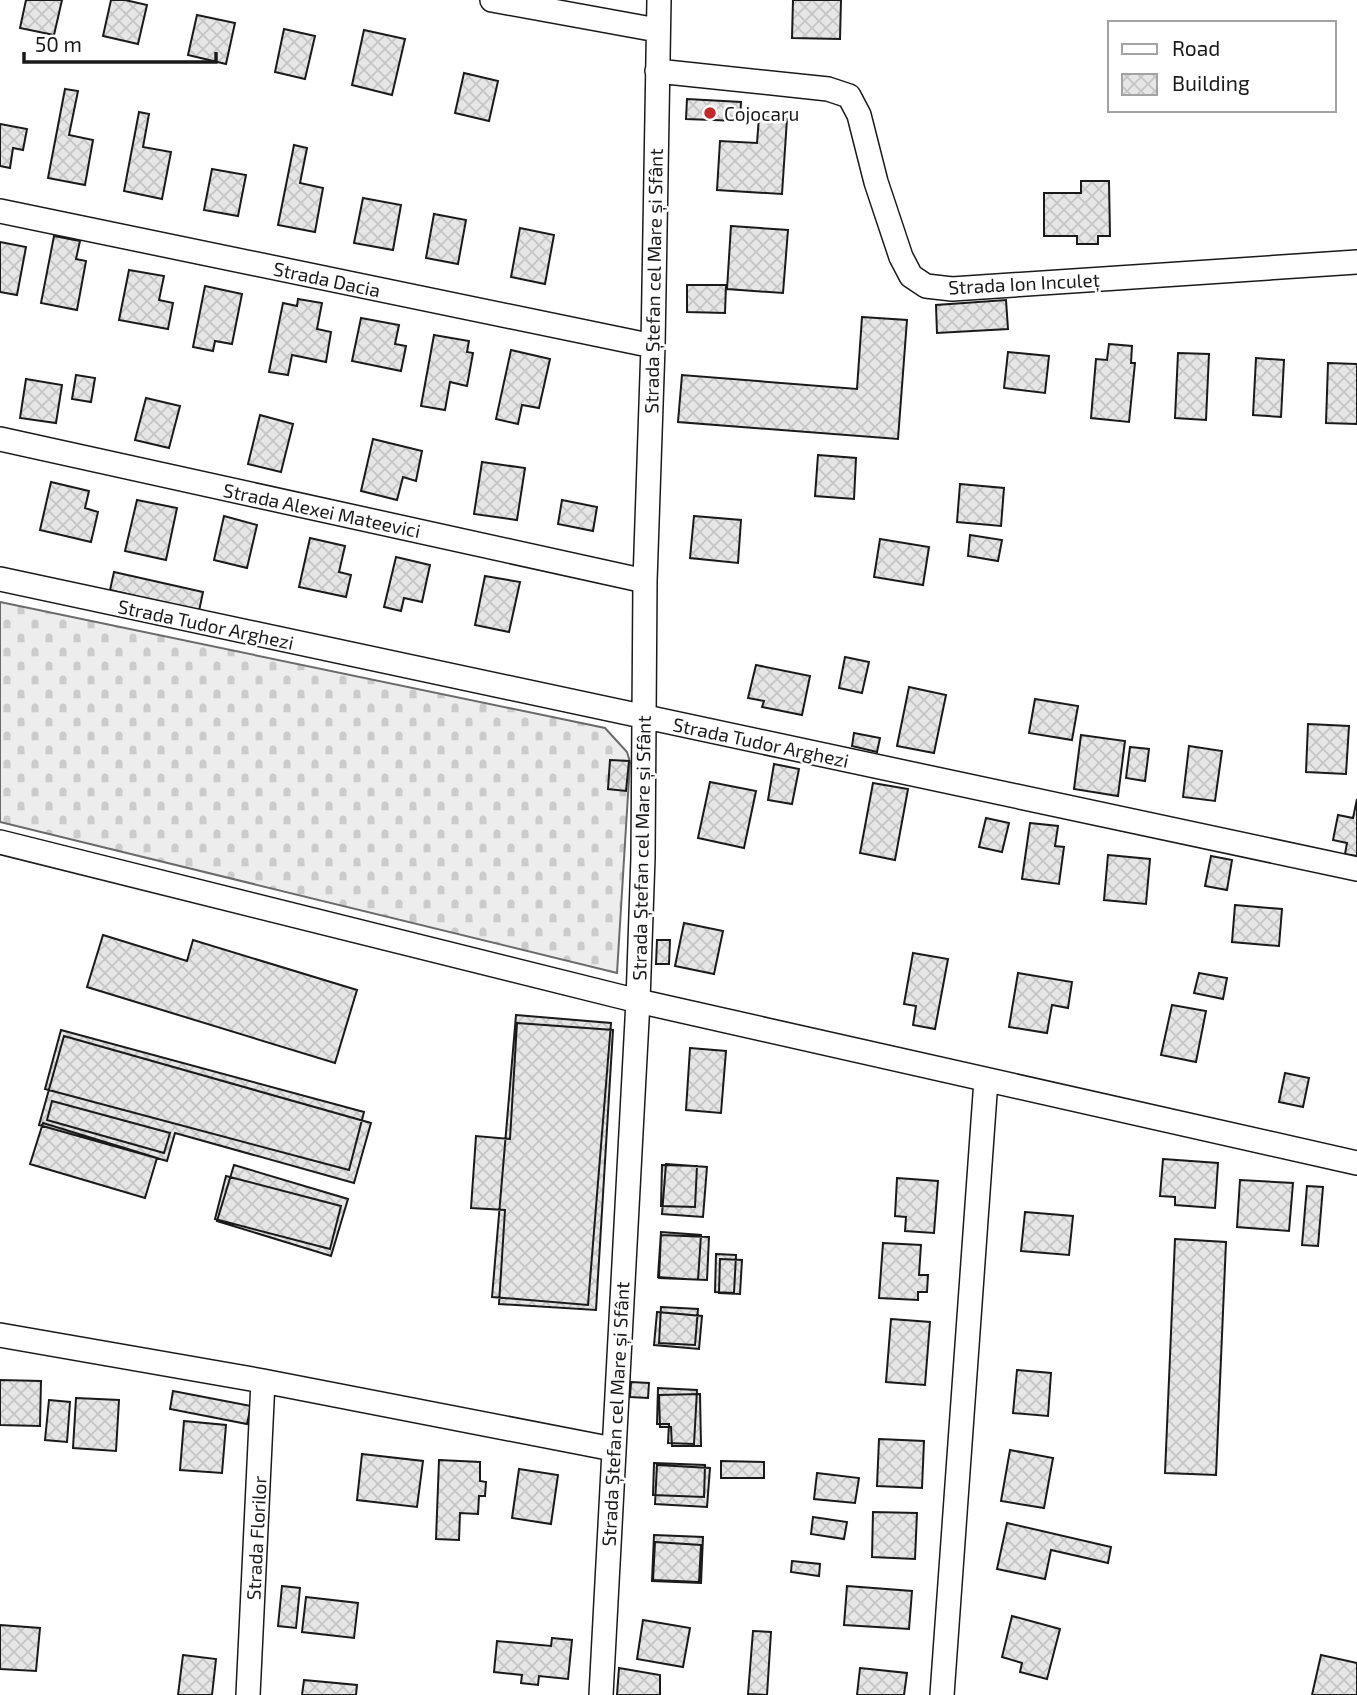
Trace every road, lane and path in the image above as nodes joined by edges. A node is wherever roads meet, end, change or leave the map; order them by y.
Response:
1 (492, 0) edge
2 (659, 0) edge
3 (657, 30) junction
4 (657, 71) junction
5 (0, 211) edge
6 (1357, 262) edge
7 (653, 346) junction
8 (0, 439) edge
9 (0, 579) edge
10 (645, 581) junction
11 (643, 717) junction
12 (0, 842) edge
13 (1357, 869) edge
14 (638, 1001) junction
15 (986, 1080) junction
16 (1357, 1163) edge
17 (0, 1335) edge
18 (263, 1381) junction
19 (613, 1449) junction
20 (248, 1695) edge
21 (601, 1695) edge
22 (942, 1695) edge

1 - 3 street
2 - 3 street, Strada Ștefan cel Mare și Sfânt
3 - 4 street, Strada Ștefan cel Mare și Sfânt
4 - 6 street, Strada Ion Inculeț
4 - 7 street, Strada Ștefan cel Mare și Sfânt
5 - 7 street, Strada Dacia
7 - 10 street, Strada Ștefan cel Mare și Sfânt
8 - 10 street, Strada Alexei Mateevici
9 - 11 street, Strada Tudor Arghezi
10 - 11 street, Strada Ștefan cel Mare și Sfânt
11 - 13 street, Strada Tudor Arghezi
11 - 14 street, Strada Ștefan cel Mare și Sfânt
12 - 14 street
14 - 15 street
14 - 19 street, Strada Ștefan cel Mare și Sfânt
15 - 16 street
15 - 22 street
17 - 18 street
18 - 19 street
18 - 20 street, Strada Florilor
19 - 21 street, Strada Ștefan cel Mare și Sfânt

